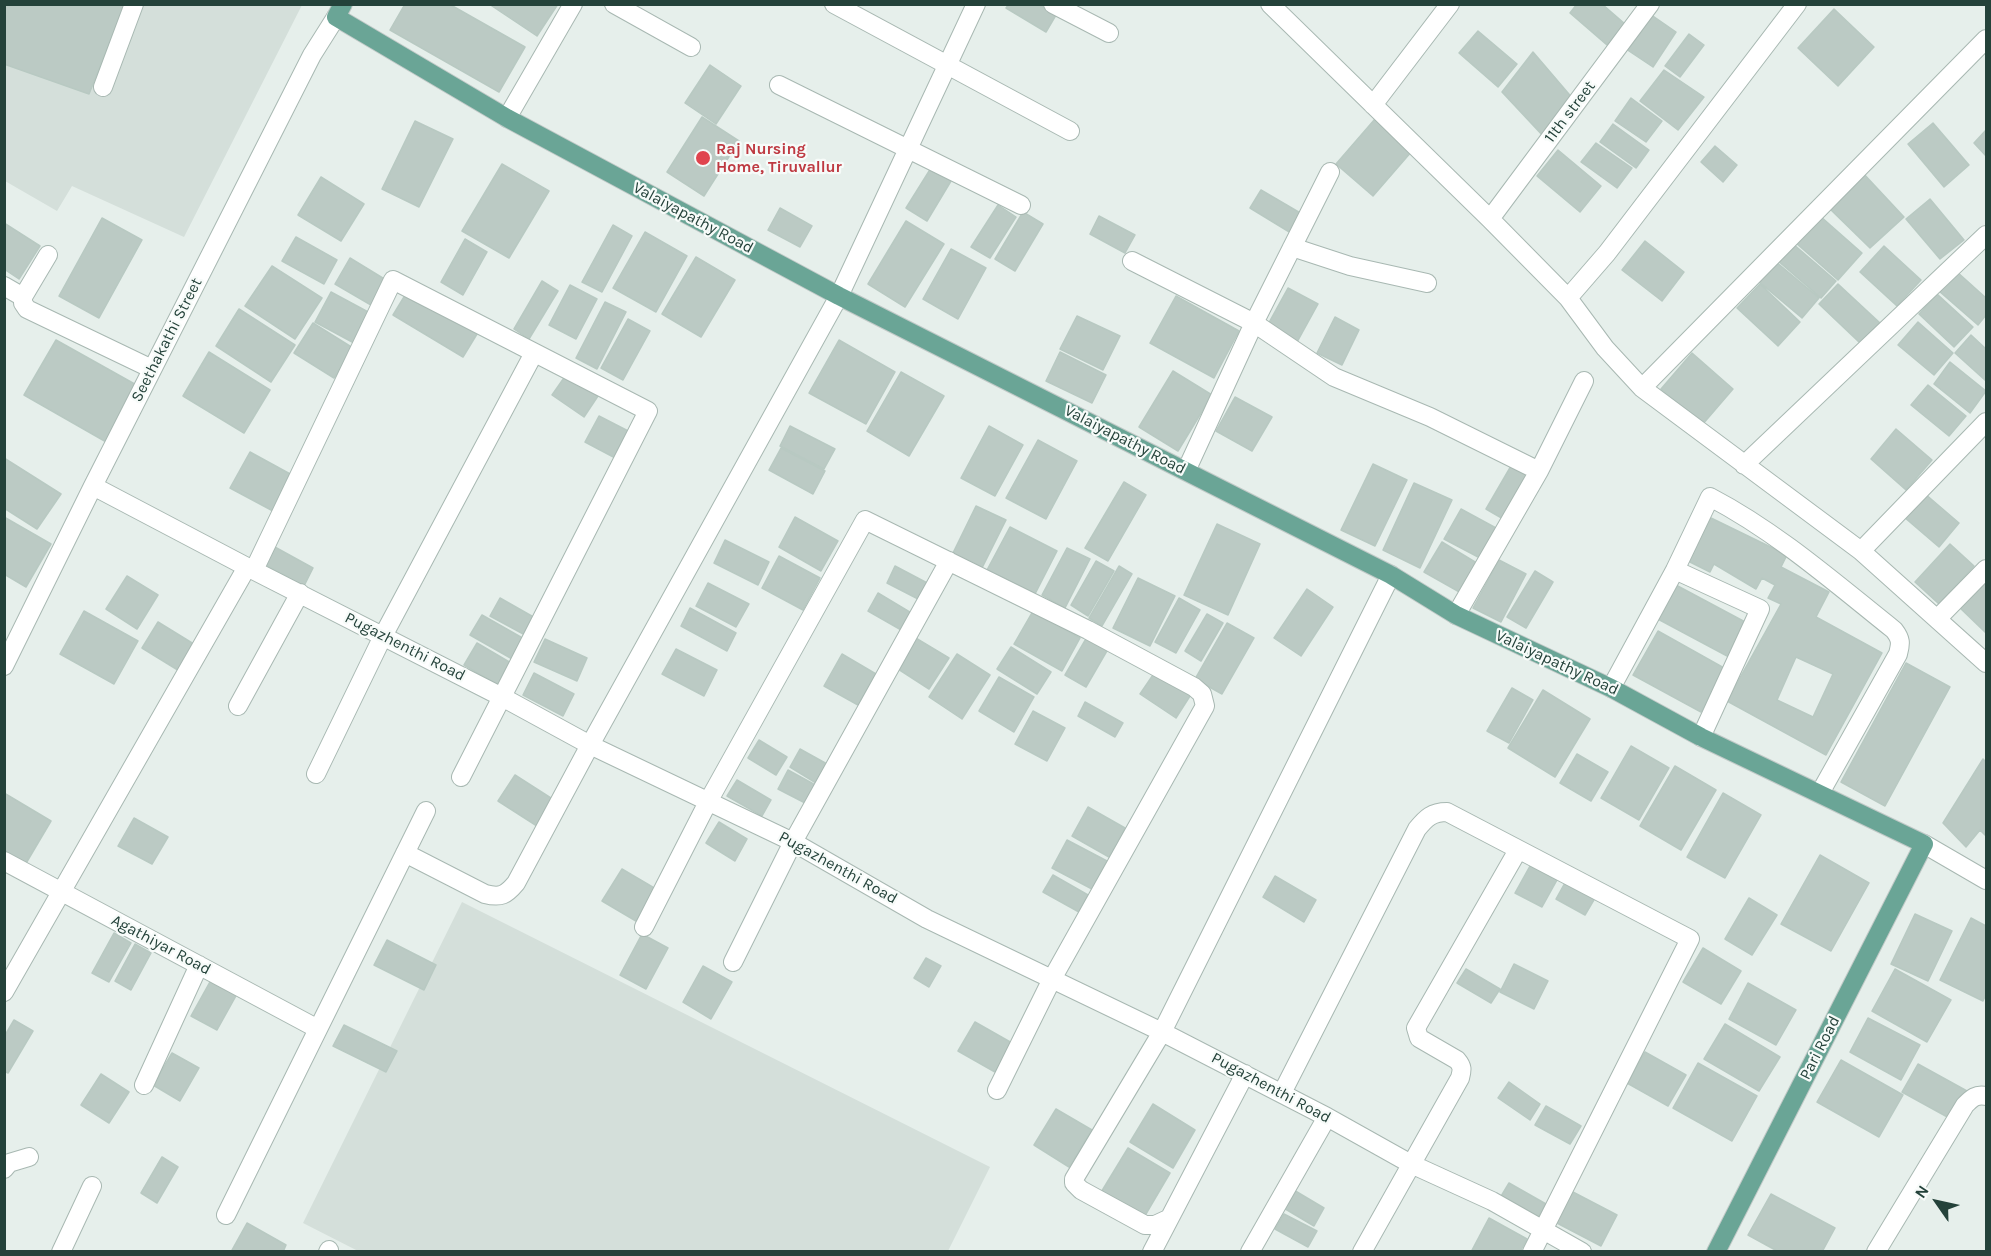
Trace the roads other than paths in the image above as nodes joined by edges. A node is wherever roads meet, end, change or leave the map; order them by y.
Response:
1 (134, 4) edge
2 (573, 4) edge
3 (614, 4) edge
4 (834, 4) edge
5 (976, 4) edge
6 (1053, 4) edge
7 (1270, 4) edge
8 (1450, 4) edge
9 (1650, 4) edge
10 (1797, 4) edge
11 (340, 11) edge
12 (1109, 33) dead end
13 (1986, 39) edge
14 (691, 47) dead end
15 (947, 65) junction
16 (779, 85) dead end
17 (103, 87) dead end
18 (1373, 105) junction
19 (507, 118) junction
20 (1071, 131) dead end
21 (907, 149) junction
22 (1330, 172) dead end
23 (1021, 205) dead end
24 (1490, 219) junction
25 (1986, 235) edge
26 (1292, 247) junction
27 (48, 255) dead end
28 (1132, 261) dead end
29 (1427, 283) dead end
30 (4, 286) edge
31 (839, 296) junction
32 (23, 297) junction
33 (1568, 298) junction
34 (1254, 323) junction
35 (534, 353) junction
36 (152, 369) junction
37 (1584, 381) dead end
38 (1642, 388) junction
39 (1986, 422) edge
40 (1744, 465) junction
41 (1186, 471) junction
42 (1539, 471) junction
43 (93, 486) junction
44 (1861, 551) junction
45 (949, 561) junction
46 (251, 569) junction
47 (1986, 569) edge
48 (1675, 570) junction
49 (1391, 575) junction
50 (300, 593) junction
51 (1456, 615) junction
52 (1938, 618) junction
53 (383, 636) junction
54 (1986, 663) edge
55 (4, 666) edge
56 (1611, 688) junction
57 (502, 697) junction
58 (238, 706) dead end
59 (1701, 737) junction
60 (590, 746) junction
61 (316, 774) dead end
62 (461, 777) dead end
63 (1820, 793) junction
64 (709, 800) junction
65 (426, 812) dead end
66 (793, 842) junction
67 (1924, 844) junction
68 (1518, 850) junction
69 (405, 853) junction
70 (4, 861) edge
71 (1986, 880) edge
72 (63, 892) junction
73 (644, 927) dead end
74 (733, 962) dead end
75 (199, 965) junction
76 (1052, 979) junction
77 (4, 992) edge
78 (318, 1029) junction
79 (1162, 1032) junction
80 (1245, 1074) junction
81 (144, 1085) dead end
82 (997, 1090) dead end
83 (1282, 1093) junction
84 (1986, 1096) edge
85 (1327, 1117) junction
86 (29, 1157) dead end
87 (1411, 1164) junction
88 (4, 1168) edge
89 (92, 1186) dead end
90 (226, 1215) dead end
91 (1168, 1219) junction
92 (1544, 1230) junction
93 (61, 1251) edge
94 (1152, 1251) edge
95 (1250, 1251) edge
96 (1362, 1251) edge
97 (1532, 1251) edge
98 (1582, 1251) edge
99 (1716, 1251) edge
100 (1876, 1251) edge

1 - 17 street
2 - 19 street
3 - 14 street
4 - 15 street
5 - 15 street
6 - 12 street
7 - 18 street
8 - 18 street
9 - 24 street, 11th street
10 - 33 street
11 - 19 main road, Valaiyapathy Road
11 - 36 street, Seethakathi Street
13 - 38 street
15 - 20 street
15 - 21 street
16 - 21 street
18 - 24 street
19 - 31 main road, Valaiyapathy Road
21 - 23 street
21 - 31 street
22 - 26 street
24 - 33 street
25 - 40 street
26 - 29 street
26 - 34 street
27 - 32 street
28 - 34 street
30 - 32 street
31 - 41 main road, Valaiyapathy Road
31 - 60 street
32 - 36 street
33 - 38 street
34 - 41 street
34 - 42 street
35 - 46 street
35 - 53 street
35 - 57 street
36 - 43 street, Seethakathi Street
37 - 42 street
38 - 40 street
39 - 44 street
40 - 44 street
41 - 49 main road, Valaiyapathy Road
42 - 51 street
43 - 46 street, Pugazhenthi Road
43 - 55 street, Seethakathi Street
44 - 52 street
45 - 64 street
45 - 66 street
45 - 76 street
46 - 50 street, Pugazhenthi Road
46 - 72 street
47 - 52 street
48 - 56 street
48 - 59 street
48 - 63 street
49 - 51 main road, Valaiyapathy Road
49 - 79 street
50 - 53 street, Pugazhenthi Road
50 - 58 street
51 - 56 main road, Valaiyapathy Road
52 - 54 street
53 - 57 street, Pugazhenthi Road
53 - 61 street
56 - 59 main road, Valaiyapathy Road
57 - 60 street, Pugazhenthi Road
57 - 62 street
59 - 63 main road, Valaiyapathy Road
60 - 64 street, Pugazhenthi Road
60 - 69 street
63 - 67 main road, Valaiyapathy Road
64 - 66 street, Pugazhenthi Road
64 - 73 street
65 - 69 street
66 - 74 street
66 - 76 street, Pugazhenthi Road
67 - 71 street
67 - 99 main road, Pari Road
68 - 83 street
68 - 87 street
68 - 92 street
69 - 78 street
70 - 72 street, Agathiyar Road
72 - 75 street, Agathiyar Road
72 - 77 street
75 - 78 street, Agathiyar Road
75 - 81 street
76 - 79 street, Pugazhenthi Road
76 - 82 street
78 - 90 street
79 - 80 street, Pugazhenthi Road
79 - 91 street
80 - 83 street, Pugazhenthi Road
80 - 91 street
83 - 85 street, Pugazhenthi Road
84 - 100 street
85 - 87 street, Pugazhenthi Road
85 - 95 street
86 - 88 street
87 - 92 street, Pugazhenthi Road
87 - 96 street
89 - 93 street
91 - 94 street
92 - 97 street
92 - 98 street, Pugazhenthi Road

